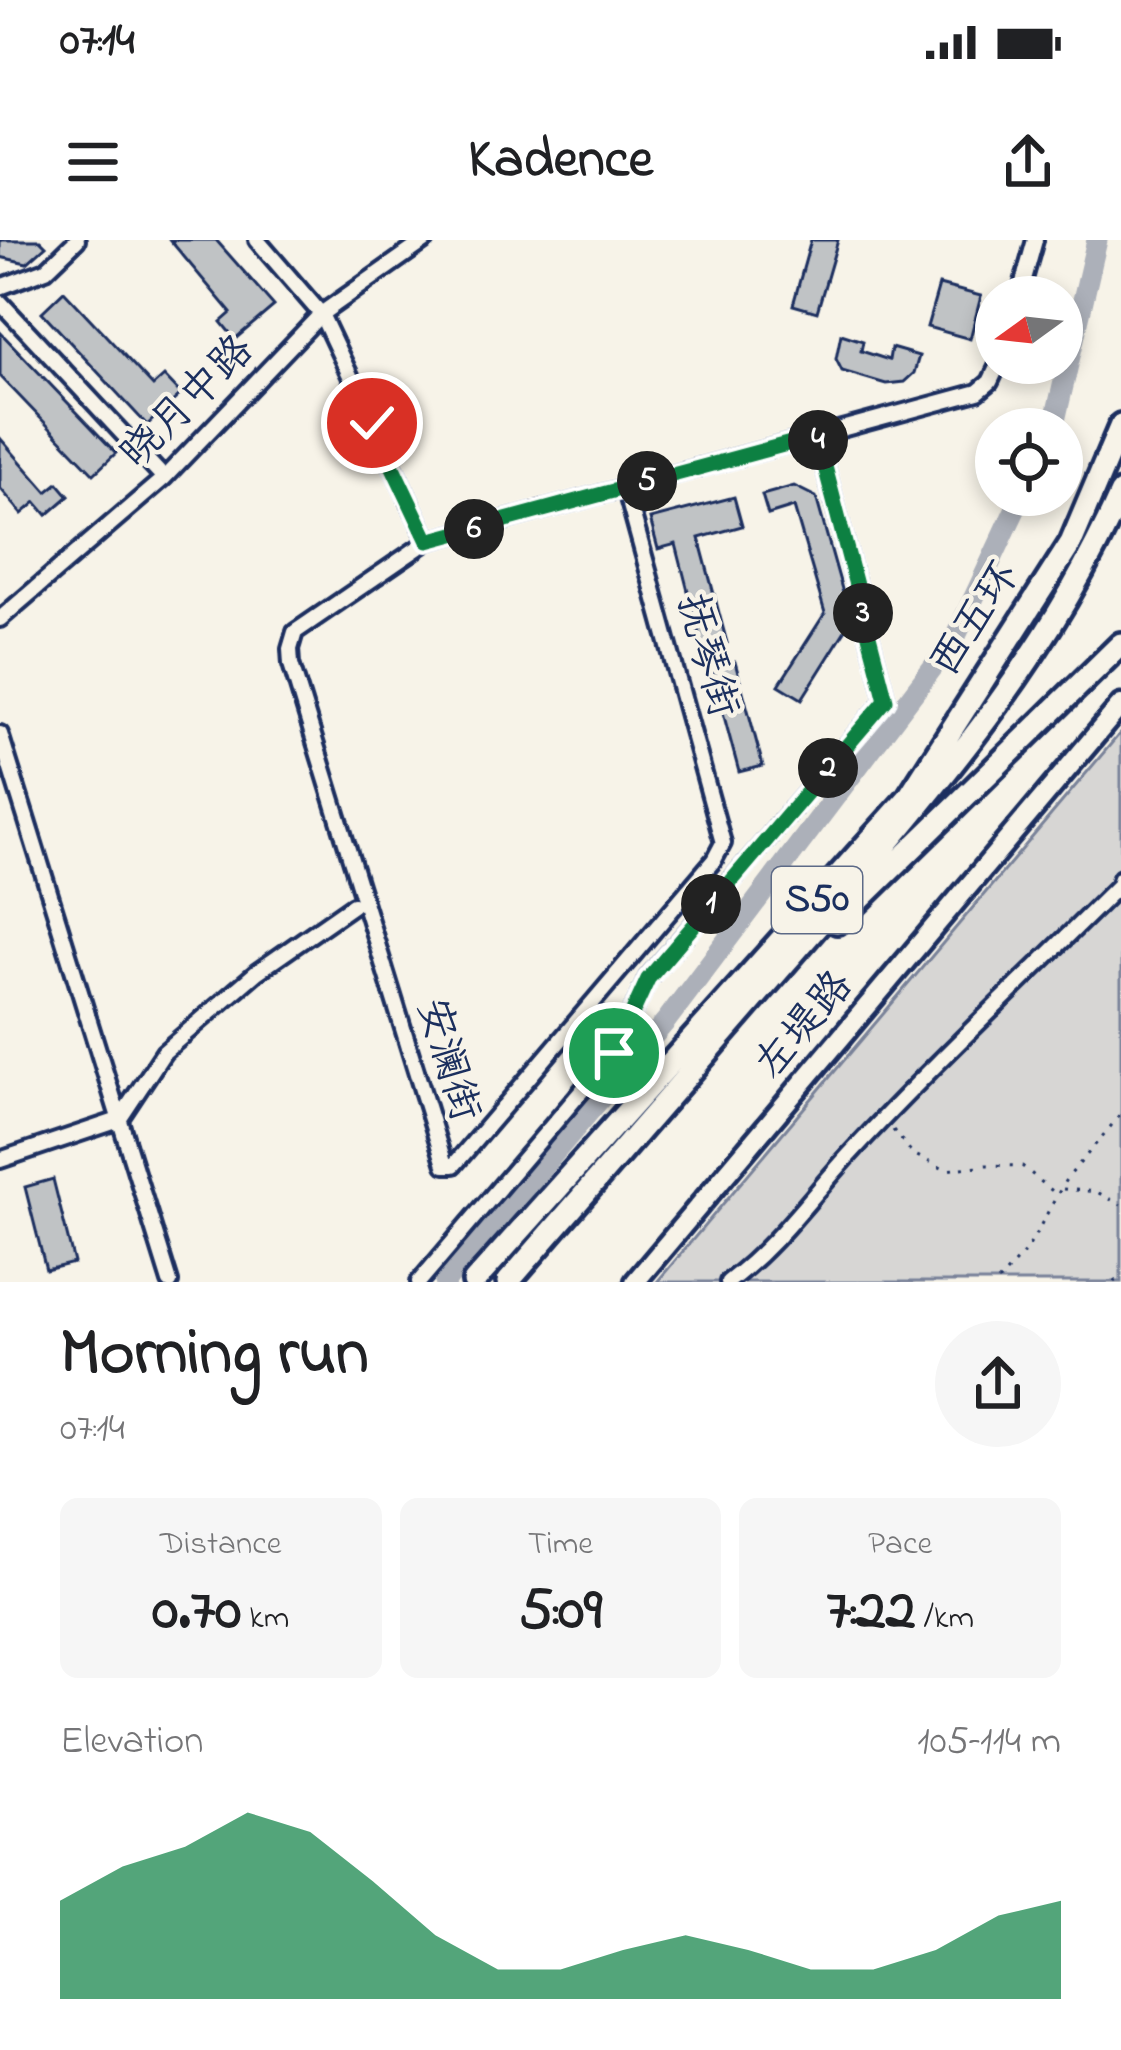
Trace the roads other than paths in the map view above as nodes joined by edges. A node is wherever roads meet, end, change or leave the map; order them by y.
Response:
1 (77, 240) edge
2 (257, 240) edge
3 (426, 240) edge
4 (1035, 240) edge
5 (1025, 276) edge
6 (0, 287) edge
7 (0, 302) edge
8 (321, 314) junction
9 (987, 384) edge
10 (1121, 405) edge
11 (1121, 425) edge
12 (817, 436) junction
13 (1100, 476) junction
14 (164, 478) junction
15 (625, 487) junction
16 (1121, 493) edge
17 (428, 541) junction
18 (0, 619) edge
19 (1121, 644) edge
20 (1121, 705) edge
21 (0, 734) edge
22 (723, 843) joint
23 (1121, 878) edge
24 (352, 905) dead end
25 (738, 1018) junction
26 (119, 1120) junction
27 (0, 1160) edge
28 (170, 1282) edge
29 (419, 1282) edge
30 (474, 1282) edge
31 (508, 1282) edge
32 (635, 1282) edge
33 (728, 1282) edge

1 - 6 street
2 - 8 street
3 - 8 street, 晓月中路
4 - 5 street
7 - 14 street
8 - 14 street, 晓月中路
8 - 17 street
9 - 12 street
10 - 13 highway
11 - 13 highway, S50
12 - 15 street
12 - 29 street
13 - 30 highway, 西五环 / S50
14 - 18 street, 晓月中路
15 - 17 street
15 - 22 street, 抚琴街
16 - 25 highway, S50
17 - 22 street, 安澜街
19 - 25 highway
20 - 32 main road, 左堤路
21 - 26 street
23 - 33 street
24 - 26 street
25 - 31 highway, S50
26 - 27 street
26 - 28 street

